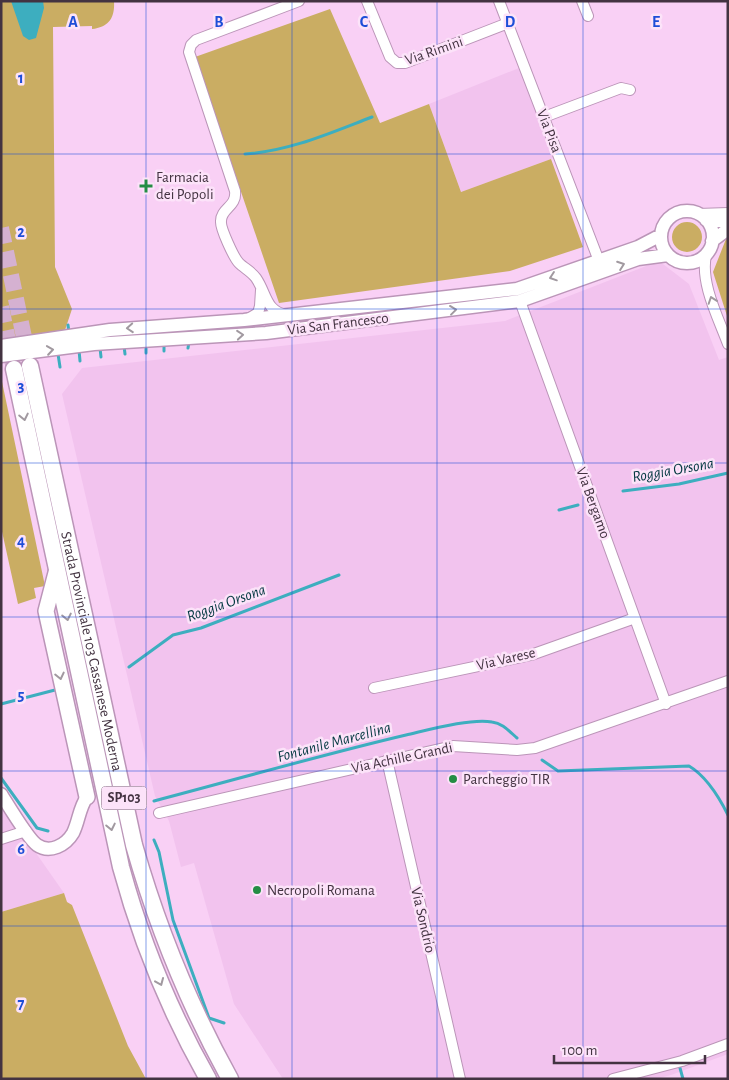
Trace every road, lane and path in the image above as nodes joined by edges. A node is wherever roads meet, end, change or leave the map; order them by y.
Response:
1 (299, 1) edge
2 (367, 1) edge
3 (499, 1) edge
4 (582, 1) edge
5 (281, 5) edge
6 (588, 16) dead end
7 (508, 24) junction
8 (630, 90) dead end
9 (544, 117) junction
10 (728, 212) edge
11 (702, 217) junction
12 (728, 221) edge
13 (728, 229) edge
14 (661, 235) junction
15 (712, 241) junction
16 (668, 255) junction
17 (706, 255) junction
18 (599, 261) junction
19 (261, 289) junction
20 (520, 302) junction
21 (288, 315) junction
22 (244, 320) junction
23 (728, 344) edge
24 (1, 346) edge
25 (1, 356) edge
26 (57, 569) junction
27 (83, 615) junction
28 (635, 618) junction
29 (728, 682) edge
30 (374, 688) dead end
31 (666, 704) junction
32 (387, 760) junction
33 (1, 794) edge
34 (88, 797) joint
35 (159, 813) dead end
36 (26, 831) junction
37 (1, 839) edge
38 (728, 1044) edge
39 (208, 1079) edge
40 (230, 1079) edge
41 (239, 1079) edge
42 (460, 1079) edge
43 (613, 1079) edge

1 - 5 street
2 - 7 street, Via Rimini
3 - 7 street, Via Pisa
4 - 6 street
5 - 19 street
7 - 9 street, Via Pisa
8 - 9 street
9 - 18 street, Via Pisa
10 - 11 street
11 - 12 street
11 - 14 street
11 - 15 street
13 - 15 street
14 - 16 street
14 - 18 street, Via San Francesco
15 - 17 street
16 - 17 street
20 -> 16 street, Via San Francesco
23 -> 17 street
18 -> 21 street, Via San Francesco
19 - 21 street
19 - 22 street
25 -> 20 street, Via San Francesco
20 - 28 street, Via Bergamo
21 - 22 street, Via San Francesco
22 -> 24 street, Via San Francesco
27 -> 26 highway, Strada Provinciale 103 Cassanese Moderna / SP103
26 -> 34 main road
26 -> 39 highway, Strada Provinciale 103 Cassanese Moderna / SP103
27 - 40 highway, Strada Provinciale 103 Cassanese Moderna / SP103
27 - 41 highway, SP103
28 - 30 street, Via Varese
28 - 31 street, Via Bergamo
29 - 31 street, Via Achille Grandi
31 - 32 street, Via Achille Grandi
32 - 35 street, Via Achille Grandi
32 - 42 street, Via Sondrio
33 - 36 street
34 - 36 street, SP103
36 - 37 street
38 - 43 street

